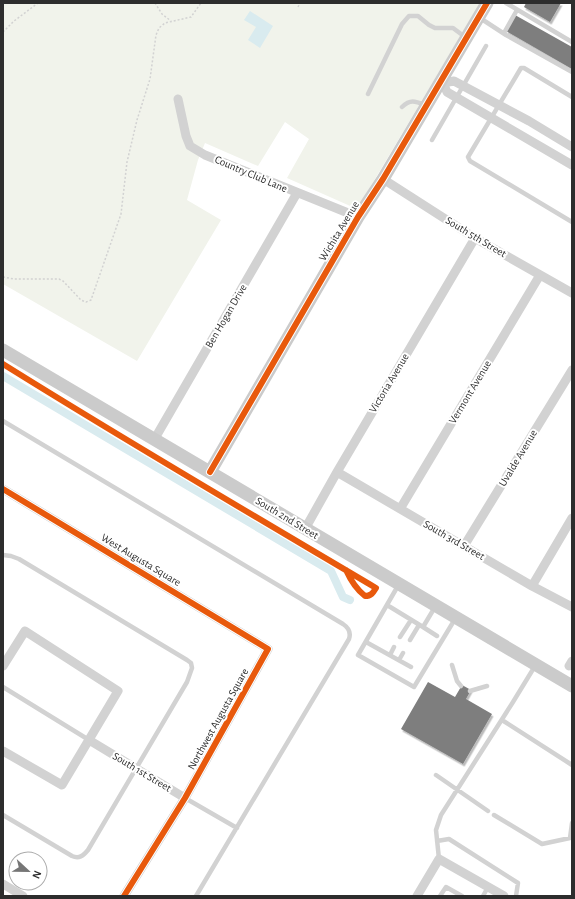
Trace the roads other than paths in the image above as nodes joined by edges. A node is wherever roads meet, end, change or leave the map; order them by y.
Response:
1 (487, 3) edge
2 (506, 3) edge
3 (517, 10) junction
4 (479, 17) junction
5 (504, 33) junction
6 (467, 38) junction
7 (572, 42) edge
8 (486, 46) dead end
9 (572, 72) edge
10 (464, 86) junction
11 (368, 94) dead end
12 (572, 97) edge
13 (457, 98) junction
14 (178, 99) dead end
15 (426, 105) junction
16 (499, 105) junction
17 (402, 107) dead end
18 (491, 118) junction
19 (432, 140) dead end
20 (572, 147) edge
21 (572, 165) edge
22 (383, 179) junction
23 (297, 193) junction
24 (358, 217) junction
25 (572, 222) edge
26 (475, 238) junction
27 (540, 275) junction
28 (572, 293) edge
29 (3, 350) edge
30 (572, 370) edge
31 (3, 421) edge
32 (154, 440) junction
33 (210, 472) junction
34 (337, 472) junction
35 (3, 489) edge
36 (400, 509) junction
37 (572, 518) edge
38 (305, 529) junction
39 (464, 546) junction
40 (3, 555) edge
41 (399, 584) junction
42 (532, 586) junction
43 (387, 605) junction
44 (435, 606) junction
45 (572, 607) edge
46 (456, 618) junction
47 (411, 620) junction
48 (421, 626) junction
49 (437, 636) dead end
50 (400, 637) dead end
51 (410, 640) dead end
52 (366, 642) junction
53 (394, 647) dead end
54 (268, 649) joint
55 (403, 653) dead end
56 (390, 655) junction
57 (399, 660) junction
58 (536, 664) junction
59 (452, 665) dead end
60 (3, 666) edge
61 (411, 667) dead end
62 (461, 686) dead end
63 (487, 686) dead end
64 (572, 686) edge
65 (3, 688) edge
66 (470, 691) dead end
67 (502, 720) junction
68 (89, 740) junction
69 (3, 751) edge
70 (572, 765) edge
71 (137, 769) junction
72 (436, 775) dead end
73 (457, 789) junction
74 (185, 798) junction
75 (488, 811) dead end
76 (3, 815) edge
77 (494, 815) dead end
78 (572, 823) edge
79 (237, 828) junction
80 (437, 841) junction
81 (439, 859) junction
82 (3, 884) edge
83 (488, 887) junction
84 (23, 896) edge
85 (124, 896) edge
86 (196, 896) edge
87 (417, 896) edge
88 (440, 896) edge
89 (462, 896) edge
90 (483, 896) edge
91 (504, 896) edge
92 (516, 896) edge

1 - 4 main road, Wichita Avenue
2 - 3 lane
3 - 5 lane
3 - 7 lane
4 - 5 lane
4 - 6 main road, Wichita Avenue
5 - 9 lane
6 - 11 lane
6 - 15 main road, Wichita Avenue
8 - 10 lane
10 - 13 lane
10 - 13 street
10 - 16 street
12 - 16 lane
13 - 18 street
13 - 19 lane
14 - 23 street, Country Club Lane
15 - 17 lane
15 - 22 main road, Wichita Avenue
16 - 18 lane
16 - 20 street
18 - 21 street
18 - 25 lane
22 - 24 main road, Wichita Avenue
22 - 26 street, South 5th Street
23 - 24 street, Country Club Lane
23 - 32 street, Ben Hogan Drive
24 - 33 main road, Wichita Avenue
26 - 27 street, South 5th Street
26 - 34 street, Victoria Avenue
27 - 28 street, South 5th Street
27 - 36 street, Vermont Avenue
29 - 32 main road, South 2nd Street
30 - 39 street, Uvalde Avenue
31 - 79 lane
32 - 33 main road, South 2nd Street
33 - 38 main road, South 2nd Street
34 - 36 street, South 3rd Street
34 - 38 street, Victoria Avenue
35 - 54 street, West Augusta Square
36 - 39 street, South 3rd Street
37 - 42 street
38 - 41 main road, South 2nd Street
39 - 42 street, South 3rd Street
40 - 71 lane
41 - 43 lane
41 - 44 main road, South 2nd Street
42 - 45 street, South 3rd Street
43 - 47 lane
43 - 52 lane
44 - 46 main road, South 2nd Street
44 - 48 lane
46 - 52 lane
46 - 58 main road, South 2nd Street
47 - 48 lane
47 - 50 lane
48 - 49 lane
48 - 51 lane
52 - 56 lane
53 - 56 lane
54 - 74 street, Northwest Augusta Square
55 - 57 lane
56 - 57 lane
57 - 61 lane
58 - 64 main road, South 2nd Street
58 - 67 lane
59 - 62 lane
60 - 68 street
63 - 66 lane
65 - 68 lane
67 - 70 lane
67 - 73 lane
68 - 69 street
68 - 71 street, South 1st Street
71 - 74 street, South 1st Street
71 - 76 lane
72 - 73 lane
73 - 75 lane
73 - 80 lane
74 - 79 lane, South 1st Street
74 - 85 street, Northwest Augusta Square
77 - 78 lane
79 - 86 lane
80 - 81 lane
80 - 92 lane
81 - 83 street
81 - 87 street
82 - 84 street
83 - 90 lane
83 - 91 street
88 - 89 lane

